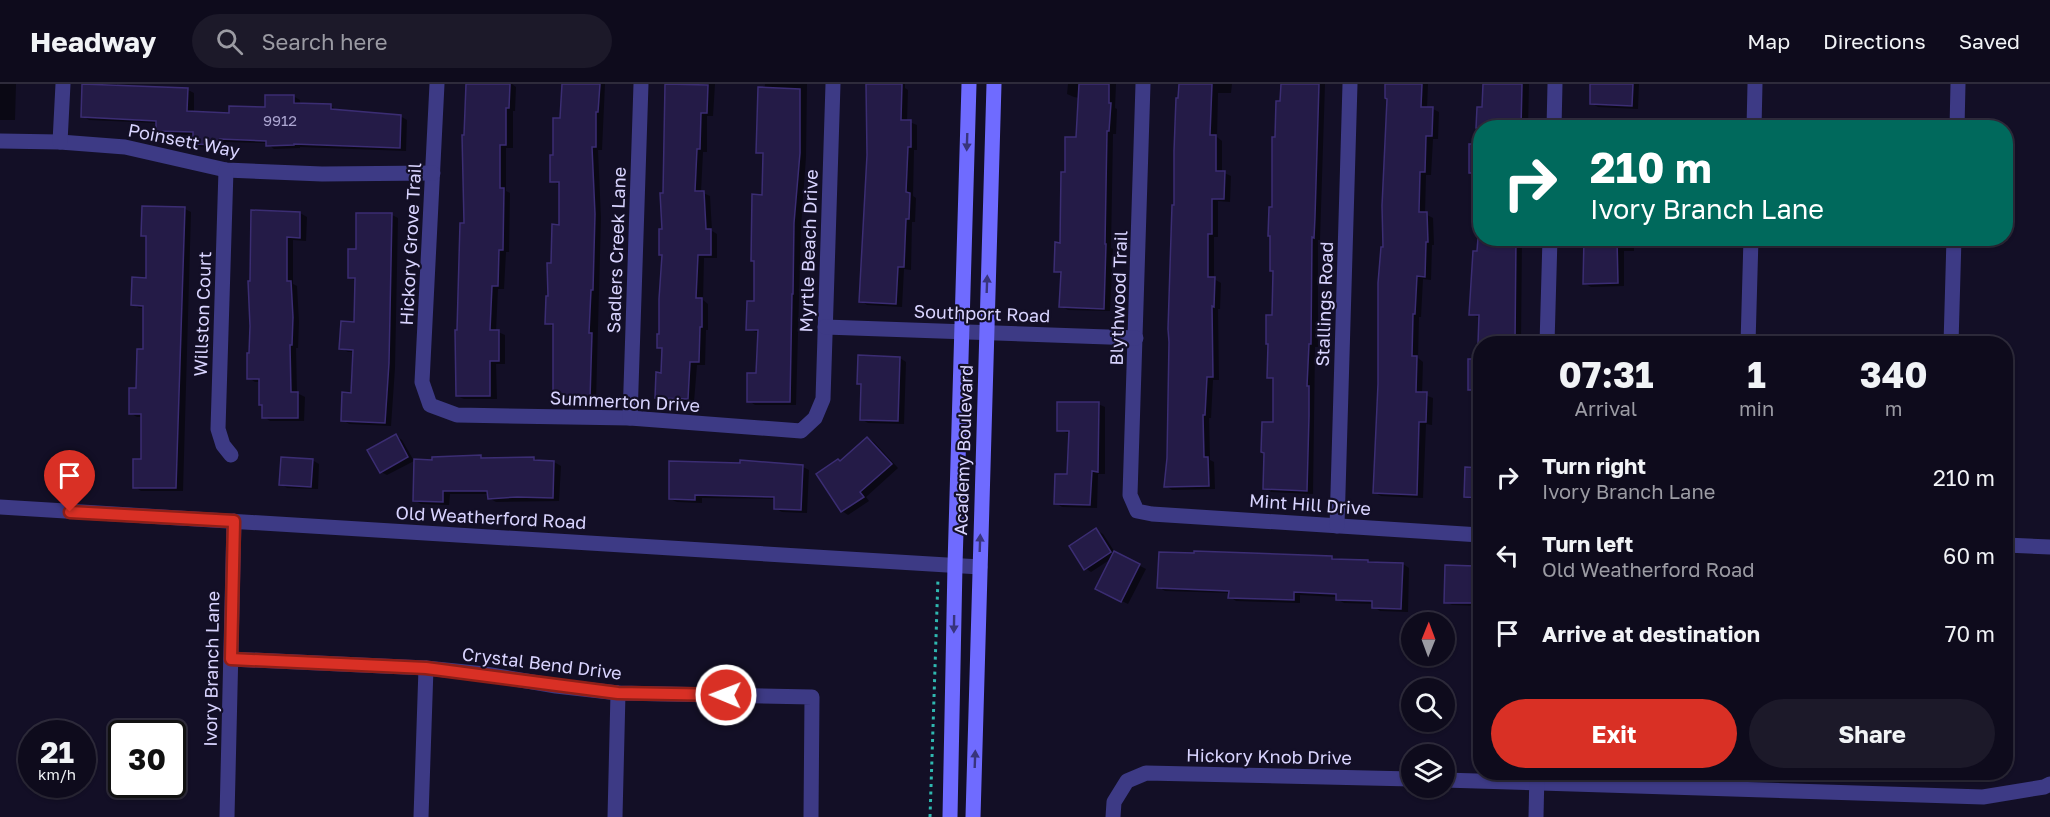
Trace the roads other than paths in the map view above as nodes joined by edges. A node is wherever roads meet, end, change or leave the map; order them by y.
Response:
1 (63, 84) edge
2 (437, 84) edge
3 (641, 84) edge
4 (833, 84) edge
5 (969, 84) edge
6 (994, 84) edge
7 (1143, 84) edge
8 (1350, 84) edge
9 (1555, 84) edge
10 (1755, 84) edge
11 (1958, 84) edge
12 (1554, 120) edge
13 (1754, 120) edge
14 (1957, 120) edge
15 (0, 141) edge
16 (60, 142) junction
17 (226, 170) junction
18 (433, 173) junction
19 (1550, 246) edge
20 (1751, 246) edge
21 (1954, 246) edge
22 (825, 327) junction
23 (962, 332) junction
24 (986, 332) junction
25 (1547, 336) edge
26 (1748, 336) edge
27 (1951, 336) edge
28 (1136, 338) junction
29 (430, 405) joint
30 (630, 418) junction
31 (815, 418) joint
32 (231, 455) dead end
33 (0, 507) edge
34 (1137, 511) joint
35 (234, 521) junction
36 (1337, 526) junction
37 (1473, 535) edge
38 (2013, 545) edge
39 (2050, 546) edge
40 (955, 566) junction
41 (980, 567) junction
42 (231, 659) junction
43 (426, 668) junction
44 (618, 693) junction
45 (1401, 779) edge
46 (1473, 779) edge
47 (1455, 780) edge
48 (1537, 780) edge
49 (1604, 780) edge
50 (2050, 784) edge
51 (227, 817) edge
52 (421, 817) edge
53 (615, 817) edge
54 (811, 817) edge
55 (950, 817) edge
56 (973, 817) edge
57 (1113, 817) edge
58 (1536, 817) edge

1 - 16 street
2 - 18 street, Hickory Grove Trail
3 - 30 street, Sadlers Creek Lane
4 - 22 street, Myrtle Beach Drive
5 -> 23 main road, Academy Boulevard
24 -> 6 main road, Academy Boulevard
7 - 28 street, Blythwood Trail
8 - 36 street, Stallings Road
9 - 12 street
10 - 13 street
11 - 14 street
15 - 16 street, Poinsett Way
16 - 17 street, Poinsett Way
17 - 18 street, Poinsett Way
17 - 32 street, Willston Court
18 - 29 street, Hickory Grove Trail
19 - 25 street
20 - 26 street
21 - 27 street
22 - 23 street, Southport Road
22 - 31 street, Myrtle Beach Drive
23 - 24 street, Southport Road
23 - 40 main road, Academy Boulevard
24 - 28 street, Southport Road
41 -> 24 main road, Academy Boulevard
28 - 34 street, Blythwood Trail
29 - 30 street, Summerton Drive
30 - 31 street, Summerton Drive
33 - 35 street, Old Weatherford Road
34 - 36 street, Mint Hill Drive
35 - 40 street, Old Weatherford Road
35 - 42 street, Ivory Branch Lane
36 - 37 street, Mint Hill Drive
38 - 39 street
40 - 41 street, Old Weatherford Road
40 -> 55 main road, Academy Boulevard
56 -> 41 main road, Academy Boulevard
42 - 43 street, Crystal Bend Drive
42 - 51 street, Ivory Branch Lane
43 - 44 street, Crystal Bend Drive
43 - 52 street
44 - 53 street
44 - 54 street, Crystal Bend Drive
45 - 57 street, Hickory Knob Drive
46 - 47 street
48 - 58 street
49 - 50 street

